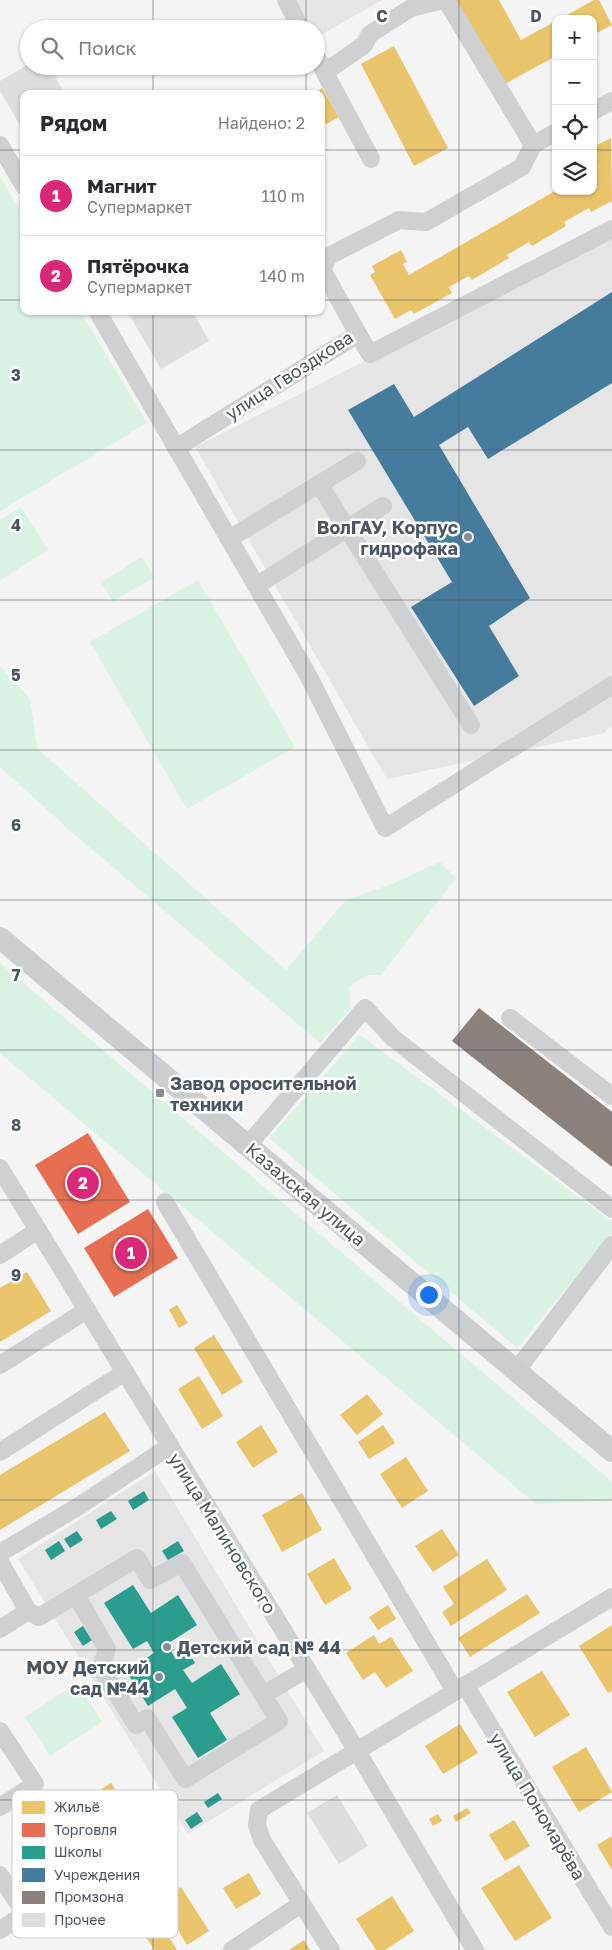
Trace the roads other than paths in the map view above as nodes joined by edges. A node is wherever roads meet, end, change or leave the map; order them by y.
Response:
1 (286, 0) edge
2 (445, 0) edge
3 (297, 20) edge
4 (325, 72) joint
5 (612, 101) edge
6 (597, 109) edge
7 (552, 134) edge
8 (0, 145) edge
9 (533, 145) junction
10 (371, 159) dead end
11 (20, 179) edge
12 (612, 229) edge
13 (325, 263) edge
14 (325, 274) edge
15 (99, 315) edge
16 (358, 334) junction
17 (176, 448) junction
18 (356, 461) dead end
19 (319, 484) junction
20 (383, 506) dead end
21 (346, 528) junction
22 (230, 539) junction
23 (256, 586) junction
24 (612, 685) edge
25 (471, 725) dead end
26 (0, 938) edge
27 (510, 1018) dead end
28 (612, 1096) edge
29 (248, 1145) junction
30 (2, 1175) edge
31 (165, 1202) dead end
32 (612, 1209) edge
33 (38, 1230) junction
34 (612, 1245) edge
35 (0, 1255) edge
36 (87, 1310) junction
37 (0, 1365) edge
38 (516, 1371) junction
39 (125, 1372) junction
40 (170, 1446) junction
41 (612, 1451) edge
42 (0, 1452) edge
43 (0, 1553) edge
44 (0, 1562) edge
45 (76, 1595) junction
46 (612, 1597) edge
47 (28, 1611) junction
48 (0, 1629) edge
49 (307, 1670) junction
50 (460, 1688) junction
51 (263, 1695) junction
52 (0, 1731) edge
53 (357, 1751) junction
54 (25, 1790) edge
55 (12, 1799) edge
56 (0, 1807) edge
57 (0, 1875) edge
58 (12, 1894) edge
59 (301, 1904) junction
60 (12, 1922) edge
61 (612, 1927) edge
62 (0, 1930) edge
63 (232, 1950) edge
64 (331, 1950) edge
65 (475, 1950) edge

1 - 3 street
2 - 4 street
2 - 9 street
4 - 10 street
5 - 6 street
7 - 9 street
8 - 11 street
9 - 13 street, улица Гвоздкова
12 - 16 street
14 - 16 street, улица Гвоздкова
15 - 17 street
16 - 17 street, улица Гвоздкова
17 - 22 street
18 - 19 street
19 - 21 street
19 - 22 street
20 - 21 street
21 - 23 street
21 - 25 street
22 - 23 street
23 - 24 street
26 - 29 main road, Казахская улица
27 - 28 street
29 - 32 street
29 - 38 main road, Казахская улица
30 - 33 street, улица Малиновского
31 - 50 street, улица Пономарёва
33 - 35 street
33 - 36 street, улица Малиновского
34 - 38 street
36 - 37 street
36 - 39 street, улица Малиновского
38 - 41 main road, Казахская улица
39 - 40 street, улица Малиновского
39 - 42 street
40 - 43 street
40 - 49 street, улица Малиновского
44 - 47 street
45 - 47 street
45 - 51 street
45 - 51 street
46 - 50 street
47 - 48 street
49 - 51 street
49 - 53 street, улица Малиновского
50 - 53 street
50 - 61 street, улица Пономарёва
52 - 54 street
53 - 59 street
53 - 65 street, улица Малиновского
55 - 56 street
57 - 58 street
59 - 63 street
59 - 64 street
60 - 62 street

